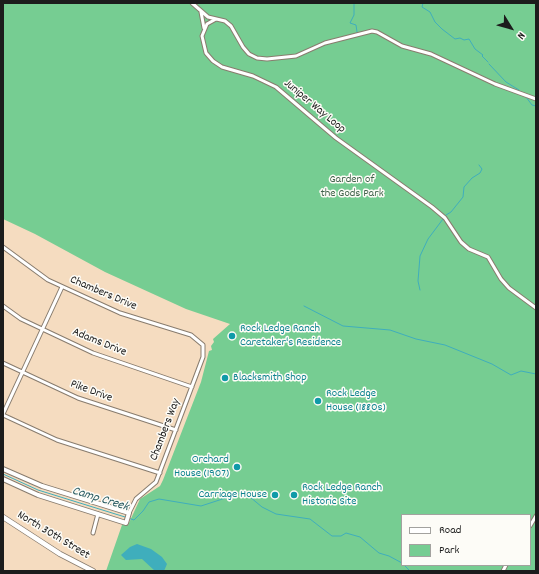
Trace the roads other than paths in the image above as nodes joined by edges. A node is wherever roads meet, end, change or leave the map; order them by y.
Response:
1 (192, 3) edge
2 (200, 11) junction
3 (216, 19) junction
4 (204, 28) junction
5 (536, 99) edge
6 (3, 247) edge
7 (62, 287) junction
8 (3, 306) edge
9 (536, 308) edge
10 (43, 329) junction
11 (207, 343) dead end
12 (203, 345) junction
13 (3, 362) edge
14 (23, 372) junction
15 (192, 387) junction
16 (3, 415) edge
17 (176, 430) junction
18 (3, 468) edge
19 (160, 472) junction
20 (3, 479) edge
21 (129, 513) junction
22 (98, 514) junction
23 (3, 517) edge
24 (93, 533) dead end
25 (93, 571) edge

1 - 2 street
2 - 3 street
2 - 4 street, Juniper Way Loop
3 - 4 street
3 - 5 street
4 - 9 street, Juniper Way Loop
6 - 7 street, Chambers Drive
7 - 10 street
7 - 12 street, Chambers Drive
8 - 10 street, Adams Drive
10 - 14 street
10 - 15 street, Adams Drive
11 - 12 street
12 - 15 street, Chambers Way
13 - 14 street, Pike Drive
14 - 16 street
14 - 17 street, Pike Drive
15 - 17 street, Chambers Way
16 - 19 street
17 - 19 street, Chambers Way
18 - 21 street
19 - 21 street, Chambers Way
20 - 22 street
21 - 22 street
22 - 24 street
23 - 25 main road, North 30th Street

